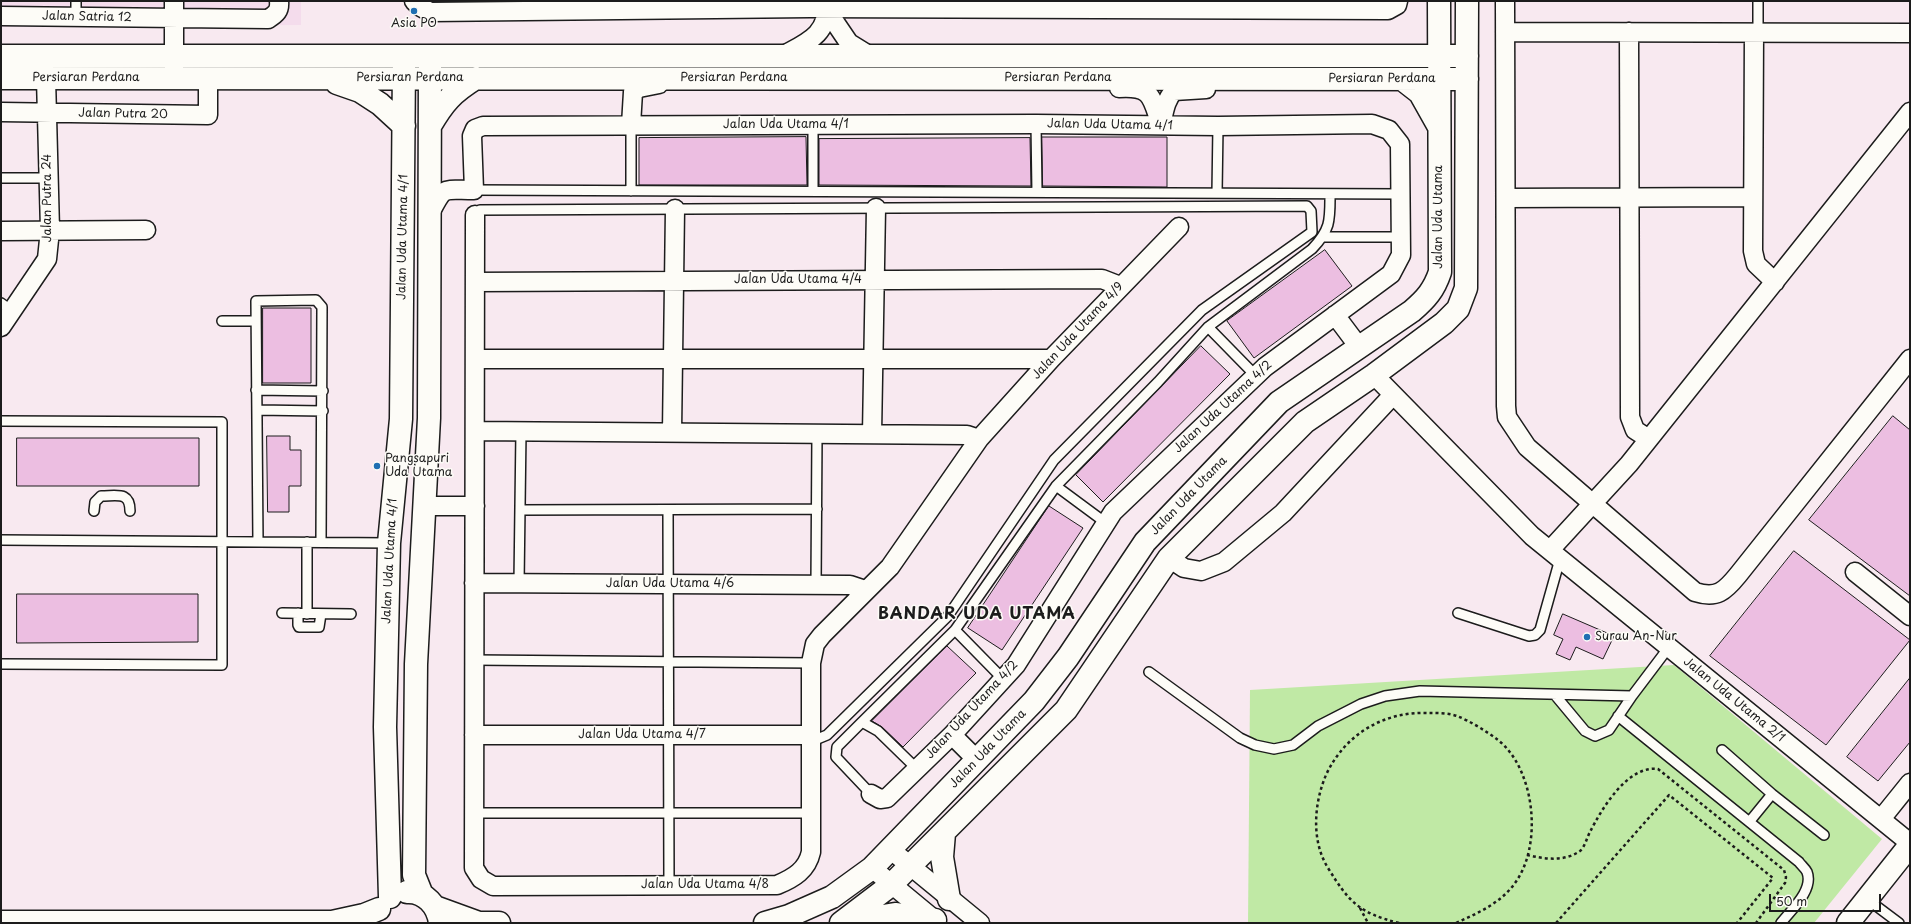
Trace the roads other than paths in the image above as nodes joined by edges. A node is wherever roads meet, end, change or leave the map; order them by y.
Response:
1 (280, 1) edge
2 (414, 1) edge
3 (1467, 1) edge
4 (1505, 1) edge
5 (1758, 1) edge
6 (1398, 3) edge
7 (609, 5) edge
8 (1014, 5) edge
9 (1190, 5) edge
10 (1439, 5) edge
11 (828, 7) edge
12 (76, 9) edge
13 (174, 10) edge
14 (1, 16) edge
15 (1505, 32) junction
16 (1629, 32) junction
17 (1756, 33) junction
18 (1910, 33) edge
19 (1, 56) edge
20 (174, 56) junction
21 (404, 56) junction
22 (430, 56) junction
23 (870, 56) junction
24 (1405, 56) junction
25 (1439, 56) junction
26 (1467, 56) junction
27 (781, 57) junction
28 (1, 78) edge
29 (46, 78) junction
30 (174, 78) junction
31 (208, 78) junction
32 (320, 78) junction
33 (404, 78) junction
34 (430, 78) junction
35 (476, 78) junction
36 (691, 78) junction
37 (1040, 78) junction
38 (1270, 79) junction
39 (1402, 79) junction
40 (1439, 79) junction
41 (1467, 79) junction
42 (1, 112) edge
43 (1910, 112) edge
44 (46, 113) junction
45 (1036, 124) junction
46 (631, 125) junction
47 (813, 125) junction
48 (1161, 125) junction
49 (404, 126) junction
50 (430, 126) junction
51 (1218, 126) junction
52 (1439, 128) junction
53 (1, 178) edge
54 (48, 178) junction
55 (474, 190) junction
56 (631, 191) junction
57 (813, 192) junction
58 (1037, 192) junction
59 (1217, 193) junction
60 (1330, 194) junction
61 (1400, 194) junction
62 (1630, 197) junction
63 (1752, 197) junction
64 (1506, 198) junction
65 (876, 208) junction
66 (675, 209) junction
67 (475, 215) joint
68 (429, 216) junction
69 (1179, 227) dead end
70 (50, 230) junction
71 (146, 230) dead end
72 (1, 231) edge
73 (1324, 237) junction
74 (1401, 237) junction
75 (875, 280) junction
76 (674, 281) junction
77 (475, 282) junction
78 (1775, 282) junction
79 (1120, 286) junction
80 (7, 307) edge
81 (1335, 315) junction
82 (256, 320) junction
83 (222, 321) dead end
84 (1, 327) edge
85 (1208, 328) junction
86 (1359, 347) junction
87 (673, 358) junction
88 (873, 358) junction
89 (475, 359) junction
90 (1050, 359) junction
91 (1910, 359) edge
92 (1374, 375) junction
93 (1256, 376) junction
94 (256, 390) junction
95 (323, 392) junction
96 (1393, 395) junction
97 (256, 410) junction
98 (323, 411) junction
99 (1, 421) edge
100 (474, 431) junction
101 (521, 431) junction
102 (672, 432) junction
103 (817, 434) junction
104 (872, 434) junction
105 (979, 439) junction
106 (1649, 439) junction
107 (1056, 486) junction
108 (1593, 503) junction
109 (423, 506) junction
110 (474, 506) junction
111 (817, 509) junction
112 (520, 510) junction
113 (668, 510) junction
114 (94, 511) dead end
115 (130, 511) dead end
116 (1106, 523) junction
117 (1, 540) edge
118 (222, 542) junction
119 (258, 542) junction
120 (308, 542) junction
121 (322, 542) junction
122 (389, 543) junction
123 (1555, 555) junction
124 (1169, 558) junction
125 (1854, 572) dead end
126 (474, 583) junction
127 (519, 583) junction
128 (668, 584) junction
129 (816, 585) junction
130 (865, 590) junction
131 (282, 613) dead end
132 (302, 613) junction
133 (1458, 613) dead end
134 (321, 614) junction
135 (351, 614) dead end
136 (1910, 616) edge
137 (955, 630) junction
138 (1669, 647) junction
139 (474, 660) junction
140 (668, 662) junction
141 (811, 663) junction
142 (1, 664) edge
143 (1149, 672) dead end
144 (1003, 679) junction
145 (1555, 695) junction
146 (1632, 696) junction
147 (1618, 716) junction
148 (862, 722) junction
149 (474, 735) junction
150 (669, 735) junction
151 (952, 735) junction
152 (810, 738) junction
153 (1722, 750) dead end
154 (977, 760) junction
155 (917, 769) junction
156 (1910, 783) edge
157 (871, 794) joint
158 (1772, 794) junction
159 (811, 812) junction
160 (474, 813) junction
161 (669, 813) junction
162 (1881, 819) junction
163 (1750, 821) junction
164 (944, 833) junction
165 (1824, 835) dead end
166 (1910, 844) edge
167 (891, 850) junction
168 (872, 868) junction
169 (910, 868) junction
170 (669, 885) junction
171 (892, 885) junction
172 (949, 899) junction
173 (1867, 899) junction
174 (432, 908) edge
175 (381, 910) edge
176 (1, 922) edge
177 (937, 922) edge
178 (333, 923) edge
179 (499, 923) edge
180 (765, 923) edge
181 (842, 923) edge
182 (980, 923) edge
183 (1781, 923) edge
184 (1848, 923) edge
185 (1899, 923) edge

1 - 13 street, Jalan Satria 12
2 - 7 street
3 - 26 street
4 - 15 street
5 - 17 lane
6 - 9 street
7 - 11 street
8 - 9 street
8 - 11 street
10 - 24 street
10 - 25 street, Jalan Uda Utama
11 - 23 street
11 - 27 street
12 - 13 street, Jalan Satria 12
12 - 14 street, Jalan Satria 12
13 - 20 street
15 - 16 street
15 - 64 street
16 - 17 street
16 - 62 street
17 - 18 street
17 - 63 street
19 - 20 street, Persiaran Perdana
20 - 21 street, Persiaran Perdana
20 - 30 street
21 - 22 street, Persiaran Perdana
21 - 33 street, Jalan Uda Utama 4/1
22 - 27 street, Persiaran Perdana
22 - 34 street
23 - 24 street, Persiaran Perdana
23 - 27 street, Persiaran Perdana
24 - 25 street, Persiaran Perdana
25 - 26 street, Persiaran Perdana
25 - 40 street, Jalan Uda Utama
26 - 41 street
28 - 29 street, Persiaran Perdana
29 - 30 street, Persiaran Perdana
29 - 44 street, Jalan Putra 24
30 - 31 street, Persiaran Perdana
31 - 32 street, Persiaran Perdana
31 - 44 street, Jalan Putra 20
32 - 33 street, Persiaran Perdana
32 - 49 street
33 - 34 street, Persiaran Perdana
33 - 49 street, Jalan Uda Utama 4/1
34 - 35 street, Persiaran Perdana
34 - 50 street
35 - 36 street, Persiaran Perdana
35 - 50 street
36 - 37 street, Persiaran Perdana
36 - 46 street
37 - 38 street, Persiaran Perdana
37 - 48 street
38 - 39 street, Persiaran Perdana
38 - 48 street
39 - 40 street, Persiaran Perdana
39 - 52 street
40 - 41 street, Persiaran Perdana
40 - 52 street, Jalan Uda Utama
41 - 92 street
42 - 44 street, Jalan Putra 20
43 - 78 street
44 - 54 street, Jalan Putra 24
45 - 47 street, Jalan Uda Utama 4/1
45 - 48 street, Jalan Uda Utama 4/1
45 - 58 lane
46 - 47 street, Jalan Uda Utama 4/1
46 - 55 street, Jalan Uda Utama 4/1
46 - 56 lane
47 - 57 lane
48 - 51 street, Jalan Uda Utama 4/1
49 - 122 street, Jalan Uda Utama 4/1
50 - 68 street
51 - 59 lane
51 - 61 street, Jalan Uda Utama 4/2
52 - 86 street, Jalan Uda Utama
53 - 54 lane
54 - 70 street, Jalan Putra 24
55 - 56 lane
55 - 68 street
56 - 57 lane
57 - 58 lane
58 - 59 lane
59 - 60 lane
60 - 61 lane
60 - 73 lane
61 - 74 street, Jalan Uda Utama 4/2
62 - 63 street
62 - 64 street
62 - 106 street
63 - 78 street
64 - 108 street
65 - 66 lane
65 - 75 street
65 - 152 lane
66 - 67 lane
66 - 76 street
67 - 77 street
68 - 109 street
69 - 79 street, Jalan Uda Utama 4/9
70 - 71 street
70 - 72 street
70 - 80 street, Jalan Putra 24
73 - 74 lane
73 - 85 lane
74 - 81 street, Jalan Uda Utama 4/2
75 - 76 street, Jalan Uda Utama 4/4
75 - 79 street, Jalan Uda Utama 4/4
75 - 88 street
76 - 77 street, Jalan Uda Utama 4/4
76 - 87 street
77 - 89 street
78 - 106 street
79 - 90 street, Jalan Uda Utama 4/9
80 - 84 street, Jalan Putra 24
81 - 86 street
81 - 93 street, Jalan Uda Utama 4/2
82 - 83 lane
82 - 94 lane
82 - 95 lane
85 - 93 lane
85 - 107 lane
86 - 154 street, Jalan Uda Utama
87 - 88 street
87 - 89 street
87 - 102 street
88 - 90 street
88 - 104 street
89 - 100 street
90 - 105 street, Jalan Uda Utama 4/9
91 - 108 street
92 - 96 street, Jalan Uda Utama 2/1
92 - 124 street
93 - 116 street, Jalan Uda Utama 4/2
94 - 95 lane
94 - 97 lane
95 - 98 lane
96 - 123 street, Jalan Uda Utama 2/1
96 - 124 street
97 - 98 lane
97 - 119 lane
98 - 121 lane
99 - 118 lane
100 - 101 street
100 - 110 street
101 - 102 street
101 - 112 lane
102 - 103 street
103 - 104 street
103 - 111 lane
104 - 105 street
105 - 130 street, Jalan Uda Utama 4/9
106 - 108 street
107 - 116 lane
107 - 137 lane
108 - 123 street
109 - 110 street
109 - 174 street
110 - 126 street
111 - 113 lane
111 - 129 lane
112 - 113 lane
112 - 127 lane
113 - 128 lane
114 - 115 lane
116 - 144 street, Jalan Uda Utama 4/2
117 - 118 lane
118 - 119 lane
118 - 142 lane
119 - 120 lane
120 - 121 lane
120 - 132 lane
121 - 122 lane
122 - 175 street, Jalan Uda Utama 4/1
123 - 133 lane
123 - 138 street, Jalan Uda Utama 2/1
124 - 164 street
125 - 136 street
126 - 127 street, Jalan Uda Utama 4/6
126 - 139 street
127 - 128 street, Jalan Uda Utama 4/6
128 - 129 street, Jalan Uda Utama 4/6
128 - 140 lane
129 - 130 street, Jalan Uda Utama 4/6
130 - 141 street, Jalan Uda Utama 4/8
131 - 132 lane
132 - 134 lane
132 - 134 lane
134 - 135 lane
137 - 144 lane
137 - 148 lane
138 - 146 lane
138 - 162 street, Jalan Uda Utama 2/1
139 - 140 lane
139 - 149 street
140 - 141 lane
140 - 150 lane
141 - 152 street, Jalan Uda Utama 4/8
143 - 145 lane
144 - 151 street, Jalan Uda Utama 4/2
145 - 146 lane
145 - 147 lane
146 - 147 lane
147 - 163 lane
148 - 155 lane
148 - 157 lane
149 - 150 street, Jalan Uda Utama 4/7
149 - 160 street
150 - 152 street, Jalan Uda Utama 4/7
150 - 161 lane
151 - 154 street
151 - 155 street, Jalan Uda Utama 4/2
152 - 159 street, Jalan Uda Utama 4/8
153 - 158 lane
154 - 167 street, Jalan Uda Utama
155 - 157 street, Jalan Uda Utama 4/2
156 - 162 street
158 - 163 lane
158 - 165 lane
159 - 161 lane
159 - 170 street, Jalan Uda Utama 4/8
160 - 161 lane
160 - 170 street, Jalan Uda Utama 4/8
161 - 170 lane
162 - 166 street, Jalan Uda Utama 2/1
163 - 183 lane
164 - 169 street
164 - 172 street
166 - 173 street
167 - 168 street, Jalan Uda Utama
167 - 169 street
168 - 171 street
168 - 180 street, Jalan Uda Utama
169 - 171 street
169 - 172 street
171 - 177 street
171 - 181 street
172 - 182 street
173 - 184 street
173 - 185 lane
174 - 175 street
174 - 179 street
175 - 178 street
176 - 178 street
177 - 181 street

